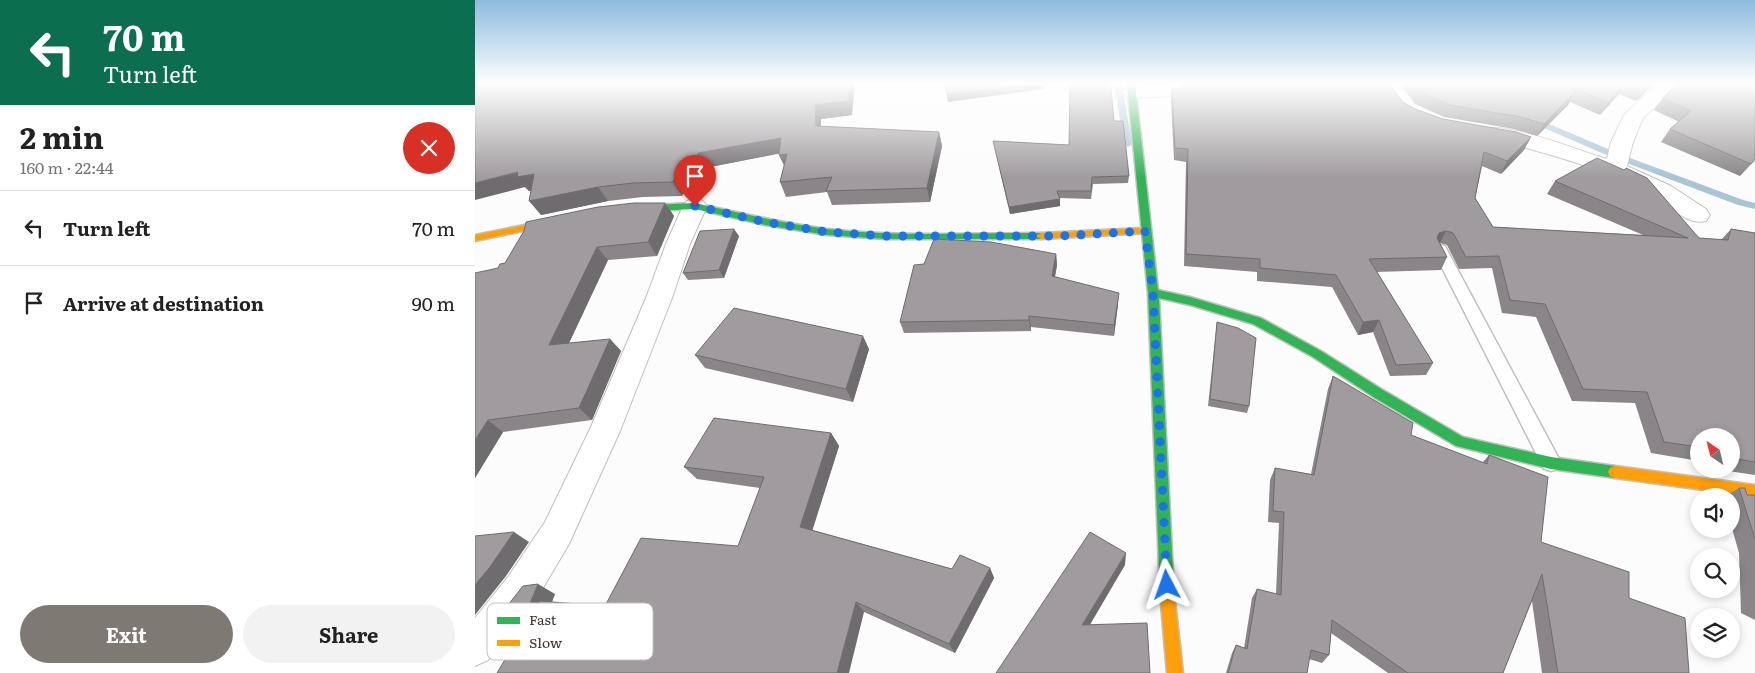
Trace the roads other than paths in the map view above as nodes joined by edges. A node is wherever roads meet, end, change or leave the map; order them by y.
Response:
1 (1134, 115) edge
2 (1634, 115) edge
3 (1476, 131) edge
4 (1615, 169) junction
5 (695, 206) junction
6 (617, 210) edge
7 (1698, 215) dead end
8 (570, 219) edge
9 (1145, 231) junction
10 (475, 238) edge
11 (1440, 250) edge
12 (1153, 293) junction
13 (1551, 463) junction
14 (1755, 491) edge
15 (511, 603) edge
16 (487, 632) edge
17 (475, 647) edge
18 (1175, 673) edge

1 - 9 street
2 - 4 street
3 - 4 street
4 - 7 street
5 - 6 street
5 - 9 street
5 - 15 street
8 - 10 street
9 - 12 street
11 - 13 lane
12 - 13 street
12 - 18 street
13 - 14 street
16 - 17 street

